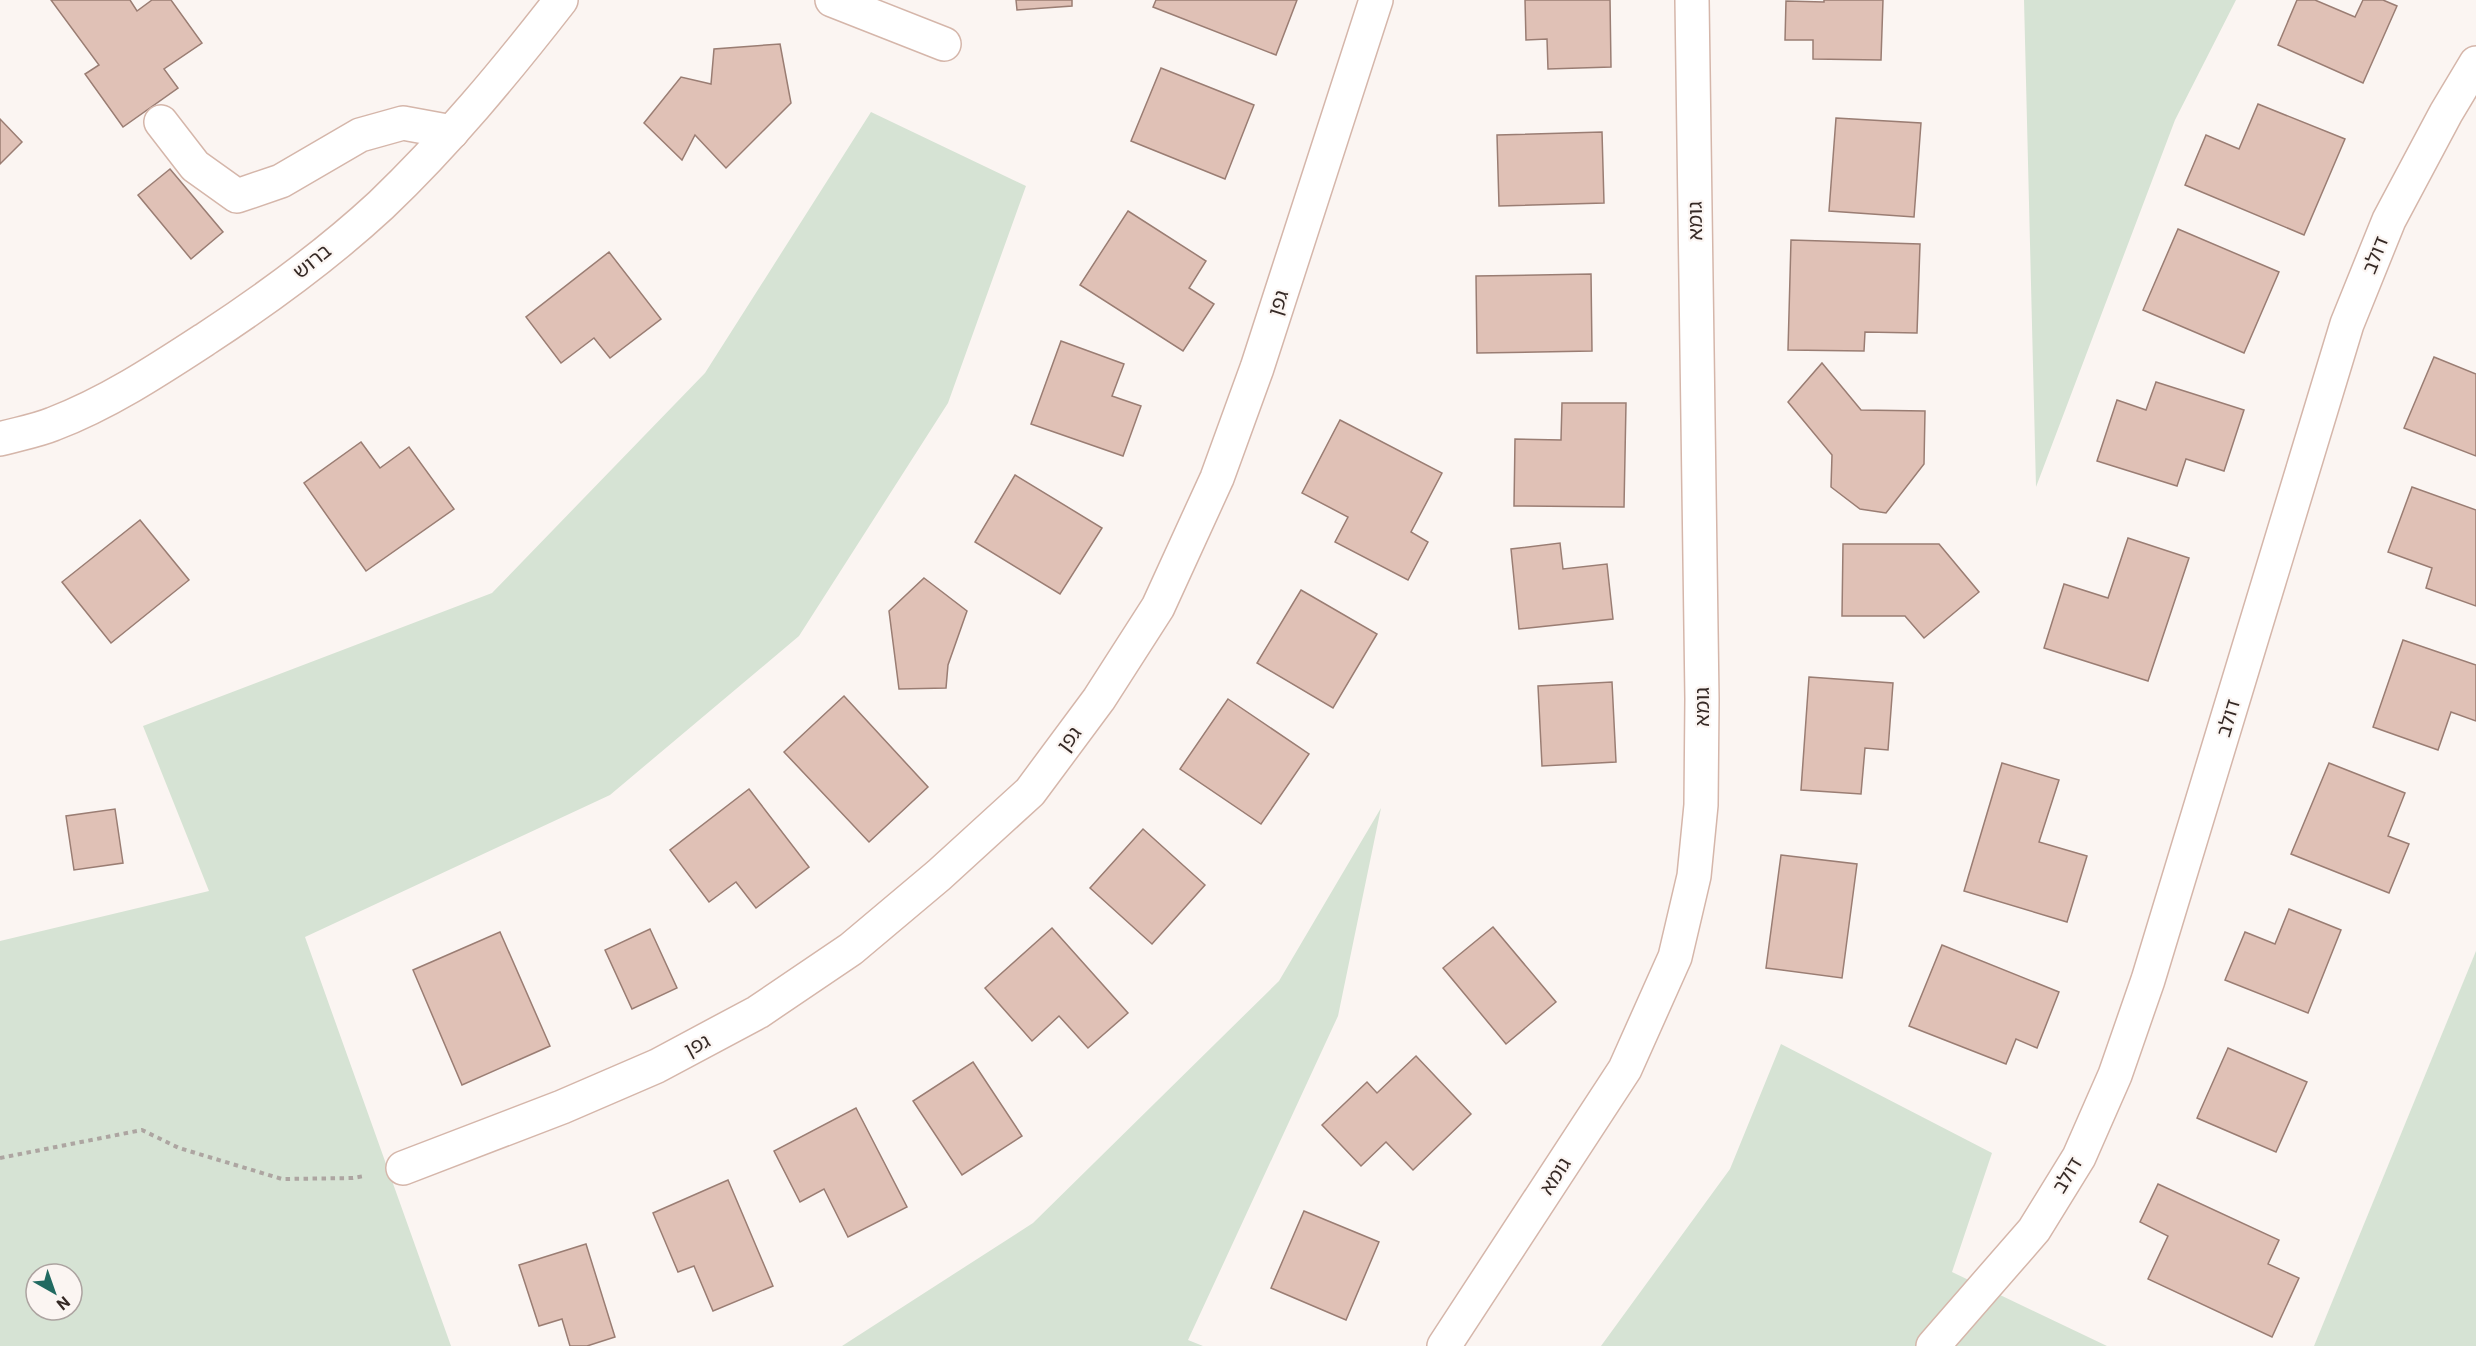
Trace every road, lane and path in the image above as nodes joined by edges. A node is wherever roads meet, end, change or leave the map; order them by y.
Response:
1 (561, 0) edge
2 (832, 0) edge
3 (1376, 0) edge
4 (1692, 0) edge
5 (944, 44) dead end
6 (2476, 63) edge
7 (161, 122) dead end
8 (452, 132) junction
9 (0, 439) edge
10 (0, 1158) edge
11 (403, 1168) joint
12 (1444, 1346) edge
13 (1933, 1346) edge

1 - 8 street, ברוש
2 - 5 street
3 - 11 street, גפן
4 - 12 street, גומא
6 - 13 street, דולב
7 - 8 street
8 - 9 street, ברוש
10 - 11 path

